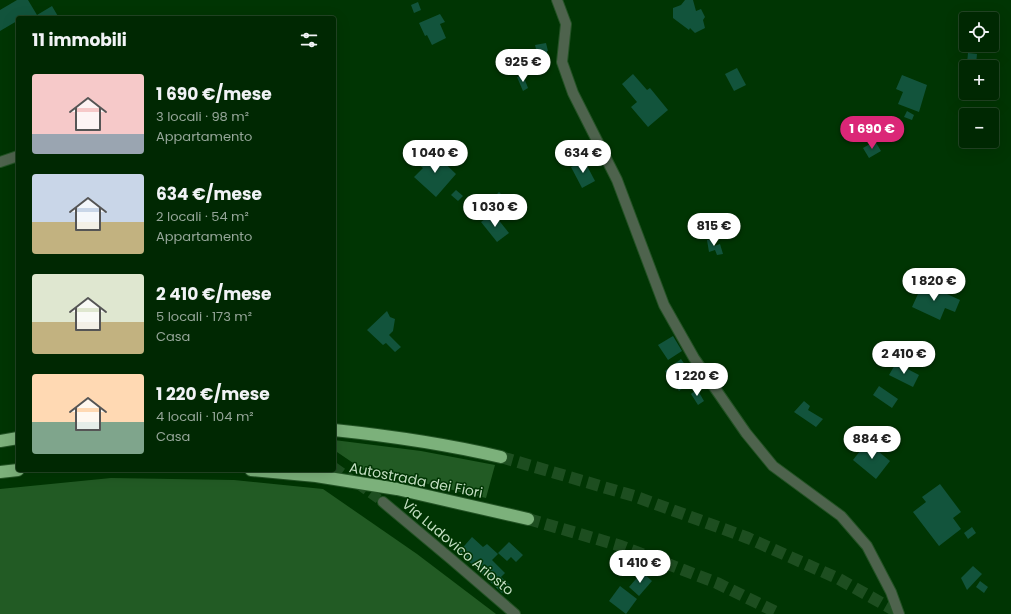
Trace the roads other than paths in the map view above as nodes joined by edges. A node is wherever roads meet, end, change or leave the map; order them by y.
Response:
1 (557, 0) edge
2 (16, 157) edge
3 (0, 162) edge
4 (336, 430) edge
5 (16, 438) edge
6 (0, 441) edge
7 (502, 457) tunnel mouth
8 (16, 470) edge
9 (0, 472) edge
10 (273, 472) edge
11 (383, 502) tunnel mouth
12 (528, 519) tunnel mouth
13 (515, 614) edge
14 (899, 614) edge

1 - 14 street
2 - 3 street
4 - 7 highway
5 - 6 highway
8 - 9 highway
10 - 12 highway, Autostrada dei Fiori
11 - 13 street, Via Ludovico Ariosto

